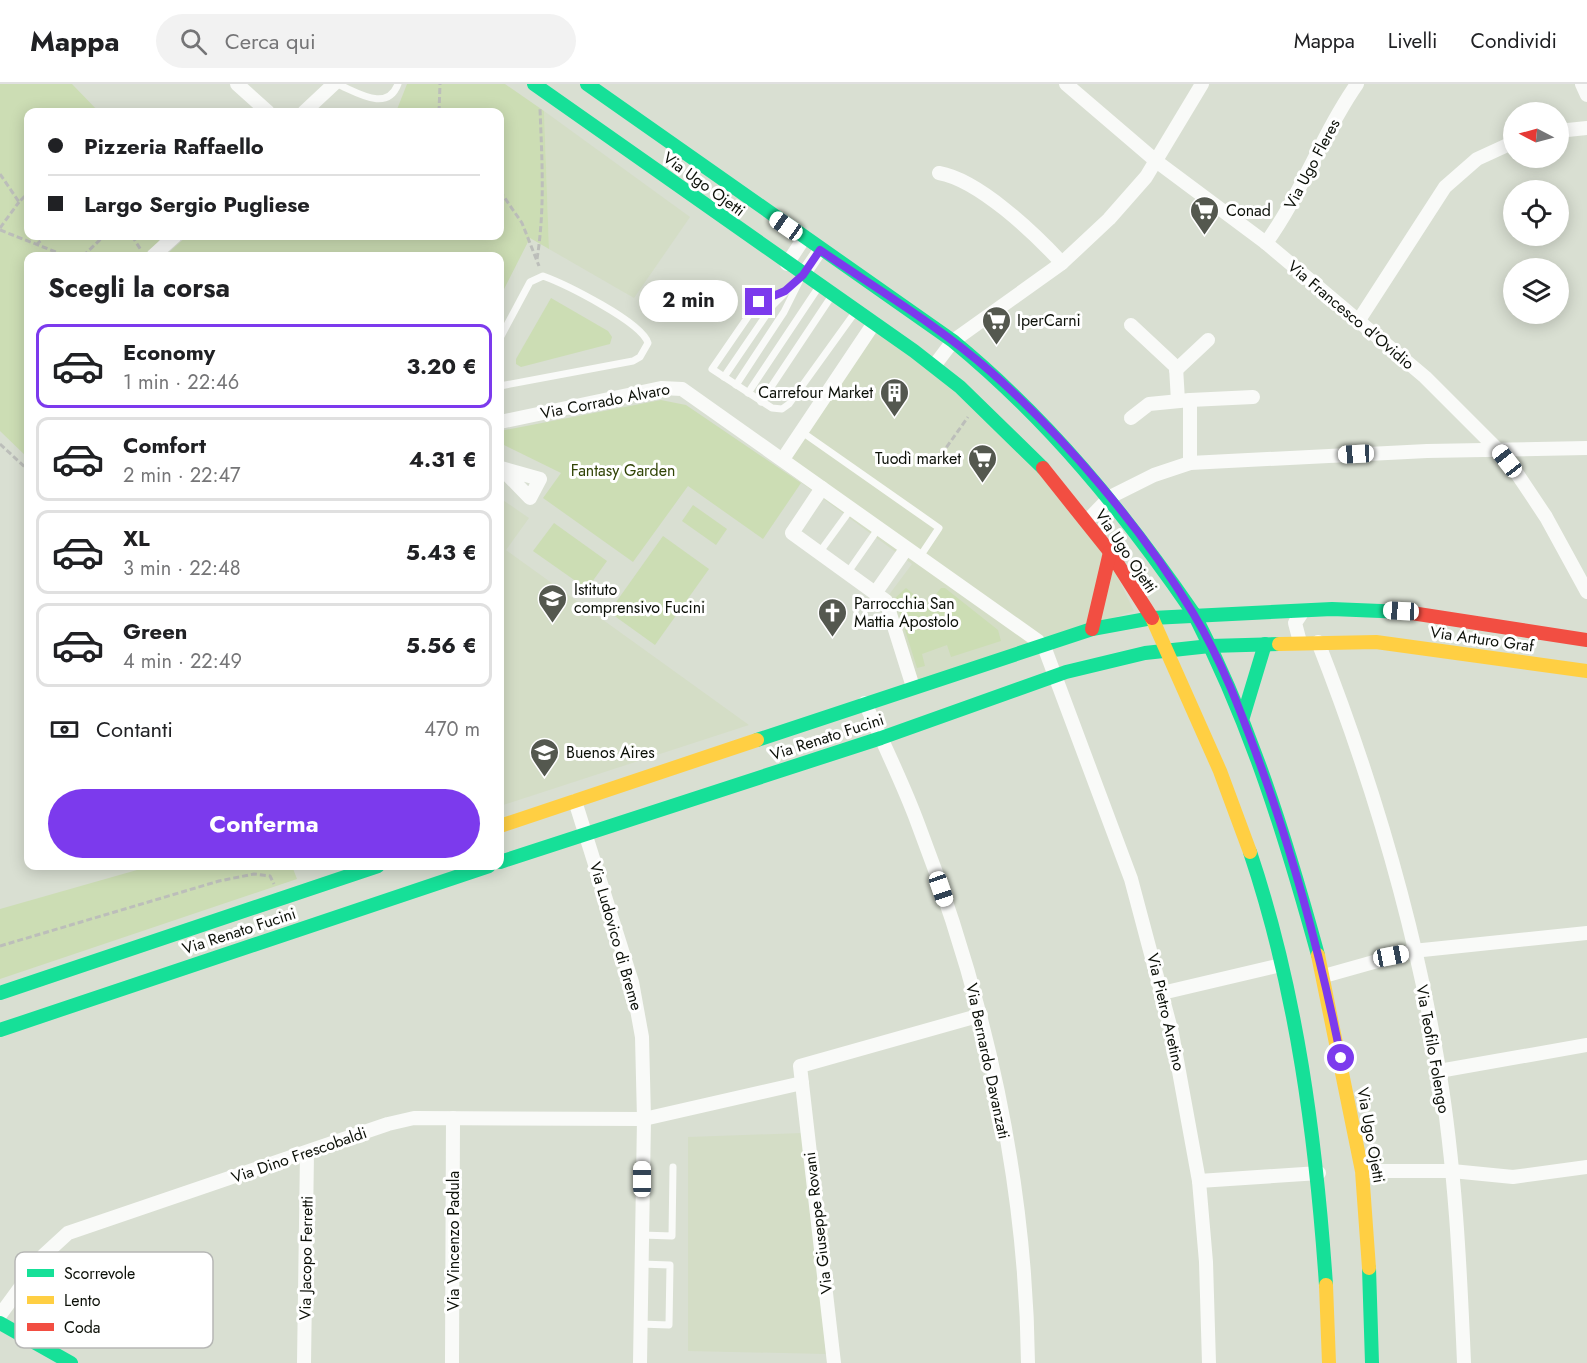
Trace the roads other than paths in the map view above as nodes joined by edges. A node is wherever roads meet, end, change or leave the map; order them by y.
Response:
1 (237, 84) edge
2 (335, 84) edge
3 (398, 84) edge
4 (587, 84) edge
5 (1066, 84) edge
6 (1202, 84) edge
7 (1357, 84) edge
8 (1582, 84) edge
9 (537, 86) edge
10 (1587, 95) edge
11 (264, 108) edge
12 (308, 108) edge
13 (1587, 128) edge
14 (1569, 130) edge
15 (1503, 147) edge
16 (1156, 161) junction
17 (939, 173) dead end
18 (804, 238) junction
19 (169, 240) edge
20 (1266, 243) junction
21 (820, 250) junction
22 (152, 252) edge
23 (1062, 263) junction
24 (787, 264) junction
25 (803, 275) junction
26 (819, 286) junction
27 (785, 291) junction
28 (832, 295) junction
29 (856, 311) junction
30 (1359, 320) junction
31 (874, 323) junction
32 (1131, 325) dead end
33 (504, 331) edge
34 (1208, 340) dead end
35 (953, 342) junction
36 (934, 366) junction
37 (1176, 370) junction
38 (724, 377) junction
39 (504, 385) edge
40 (736, 385) junction
41 (748, 393) junction
42 (1253, 397) dead end
43 (1184, 401) junction
44 (761, 402) junction
45 (1131, 418) dead end
46 (504, 421) edge
47 (802, 432) junction
48 (1587, 448) edge
49 (1499, 451) junction
50 (783, 459) junction
51 (1190, 463) junction
52 (822, 488) junction
53 (1110, 497) junction
54 (850, 509) junction
55 (1087, 521) junction
56 (878, 529) junction
57 (906, 549) junction
58 (1110, 552) junction
59 (819, 553) junction
60 (919, 558) junction
61 (848, 573) junction
62 (876, 592) junction
63 (1587, 592) edge
64 (1303, 610) junction
65 (1194, 614) junction
66 (1152, 618) junction
67 (1092, 629) junction
68 (1587, 640) edge
69 (1300, 642) junction
70 (1318, 642) junction
71 (1266, 644) junction
72 (1042, 645) junction
73 (1210, 646) junction
74 (1167, 651) junction
75 (1587, 671) edge
76 (1055, 675) junction
77 (913, 687) junction
78 (865, 703) junction
79 (1242, 717) junction
80 (880, 738) junction
81 (575, 801) junction
82 (504, 825) edge
83 (585, 834) junction
84 (504, 861) edge
85 (366, 870) edge
86 (477, 870) edge
87 (1587, 933) edge
88 (1413, 951) junction
89 (1281, 965) junction
90 (1324, 976) junction
91 (0, 993) edge
92 (1162, 993) junction
93 (981, 1015) junction
94 (0, 1030) edge
95 (1587, 1045) edge
96 (1439, 1071) junction
97 (802, 1083) junction
98 (453, 1118) junction
99 (644, 1119) junction
100 (307, 1153) junction
101 (673, 1167) dead end
102 (1587, 1167) edge
103 (1362, 1171) junction
104 (1452, 1171) junction
105 (1319, 1173) junction
106 (1199, 1181) junction
107 (642, 1235) junction
108 (47, 1252) edge
109 (641, 1264) junction
110 (15, 1295) edge
111 (0, 1315) edge
112 (0, 1323) edge
113 (640, 1324) junction
114 (15, 1331) edge
115 (44, 1348) edge
116 (71, 1363) edge
117 (304, 1363) edge
118 (452, 1363) edge
119 (640, 1363) edge
120 (834, 1363) edge
121 (1028, 1363) edge
122 (1209, 1363) edge
123 (1329, 1363) edge
124 (1372, 1363) edge
125 (1464, 1363) edge

1 - 11 street
2 - 3 lane
2 - 12 street
4 - 18 main road, Via Ugo Ojetti
5 - 16 street, Via Francesco d'Ovidio
6 - 16 street
7 - 20 street, Via Ugo Fleres
8 - 10 street
9 - 24 main road, Via Ugo Ojetti
13 - 14 street
15 - 30 street
16 - 20 street, Via Francesco d'Ovidio
16 - 23 street
17 - 23 street
18 - 21 main road, Via Ugo Ojetti
18 - 24 street
19 - 22 street
20 - 30 street, Via Francesco d'Ovidio
21 - 25 street
21 - 35 main road, Via Ugo Ojetti
23 - 35 street
24 - 25 main road, Via Ugo Ojetti
25 - 26 main road, Via Ugo Ojetti
25 - 27 lane
25 - 40 lane
26 - 28 main road, Via Ugo Ojetti
26 - 41 lane
27 - 38 lane
27 - 38 lane
28 - 29 main road, Via Ugo Ojetti
28 - 44 lane
29 - 31 main road, Via Ugo Ojetti
29 - 44 lane
30 - 49 street, Via Francesco d'Ovidio
31 - 36 main road, Via Ugo Ojetti
31 - 47 street
32 - 37 street
33 - 39 lane
34 - 37 street
35 - 36 street
35 - 53 main road, Via Ugo Ojetti
36 - 55 main road, Via Ugo Ojetti
37 - 43 street
38 - 40 lane
40 - 41 lane
41 - 44 lane
42 - 43 street
43 - 45 street
43 - 51 street
46 - 50 street, Via Corrado Alvaro
47 - 50 street
47 - 60 lane
48 - 49 street
49 - 51 street
49 - 63 street, Via Francesco d'Ovidio
50 - 52 street, Via Corrado Alvaro
51 - 53 street
52 - 54 street, Via Corrado Alvaro
52 - 59 street
53 - 55 street
53 - 65 main road, Via Ugo Ojetti
54 - 56 street, Via Corrado Alvaro
54 - 59 lane
55 - 58 main road, Via Ugo Ojetti
56 - 57 street, Via Corrado Alvaro
56 - 61 lane
57 - 60 street, Via Corrado Alvaro
57 - 62 street
58 - 66 main road, Via Ugo Ojetti
58 - 67 main road
59 - 61 street
60 - 72 street, Via Corrado Alvaro
61 - 62 street
62 - 77 street
64 - 65 main road, Via Arturo Graf
64 - 68 main road, Via Arturo Graf
64 - 69 street
65 - 66 main road, Via Arturo Graf
65 - 73 main road, Via Ugo Ojetti
66 - 67 main road, Via Renato Fucini
66 - 74 main road, Via Ugo Ojetti
67 - 72 main road, Via Renato Fucini
69 - 70 main road, Via Arturo Graf
69 - 71 main road, Via Arturo Graf
70 - 75 main road, Via Arturo Graf
70 - 88 street, Via Teofilo Folengo
71 - 73 main road, Via Arturo Graf
71 - 79 main road
72 - 76 street, Via Pietro Aretino
72 - 77 main road, Via Renato Fucini
73 - 74 main road, Via Arturo Graf
73 - 79 main road, Via Ugo Ojetti
74 - 76 main road, Via Renato Fucini
74 - 89 main road
76 - 80 main road, Via Renato Fucini
76 - 92 street, Via Pietro Aretino
77 - 78 main road, Via Renato Fucini
78 - 80 street, Via Bernardo Davanzati
78 - 81 main road, Via Renato Fucini
79 - 90 main road, Via Ugo Ojetti
80 - 83 main road, Via Renato Fucini
80 - 93 street, Via Bernardo Davanzati
81 - 82 main road, Via Renato Fucini
81 - 83 street, Via Ludovico di Breme
83 - 84 main road, Via Renato Fucini
83 - 99 street, Via Ludovico di Breme
85 - 91 main road, Via Renato Fucini
86 - 94 main road, Via Renato Fucini
87 - 88 street
88 - 90 street
88 - 96 street, Via Teofilo Folengo
89 - 92 street
89 - 105 main road
90 - 103 main road, Via Ugo Ojetti
92 - 106 street, Via Pietro Aretino
93 - 97 street, Via Giuseppe Rovani
93 - 121 street, Via Bernardo Davanzati
95 - 96 street
96 - 104 street, Via Teofilo Folengo
97 - 99 street, Via Dino Frescobaldi
97 - 120 street, Via Giuseppe Rovani
98 - 99 street, Via Dino Frescobaldi
98 - 100 street, Via Dino Frescobaldi
98 - 118 street, Via Vincenzo Padula
99 - 107 street, Via Ludovico di Breme
100 - 108 street, Via Dino Frescobaldi
100 - 117 street, Via Jacopo Ferretti
101 - 107 lane
102 - 104 street
103 - 104 street
103 - 124 main road, Via Ugo Ojetti
104 - 125 street, Via Teofilo Folengo
105 - 106 street
105 - 123 main road
106 - 122 street, Via Pietro Aretino
107 - 109 street, Via Ludovico di Breme
109 - 113 street, Via Ludovico di Breme
109 - 113 lane
110 - 111 street, Via Dino Frescobaldi
112 - 114 main road
113 - 119 street, Via Ludovico di Breme
115 - 116 main road

